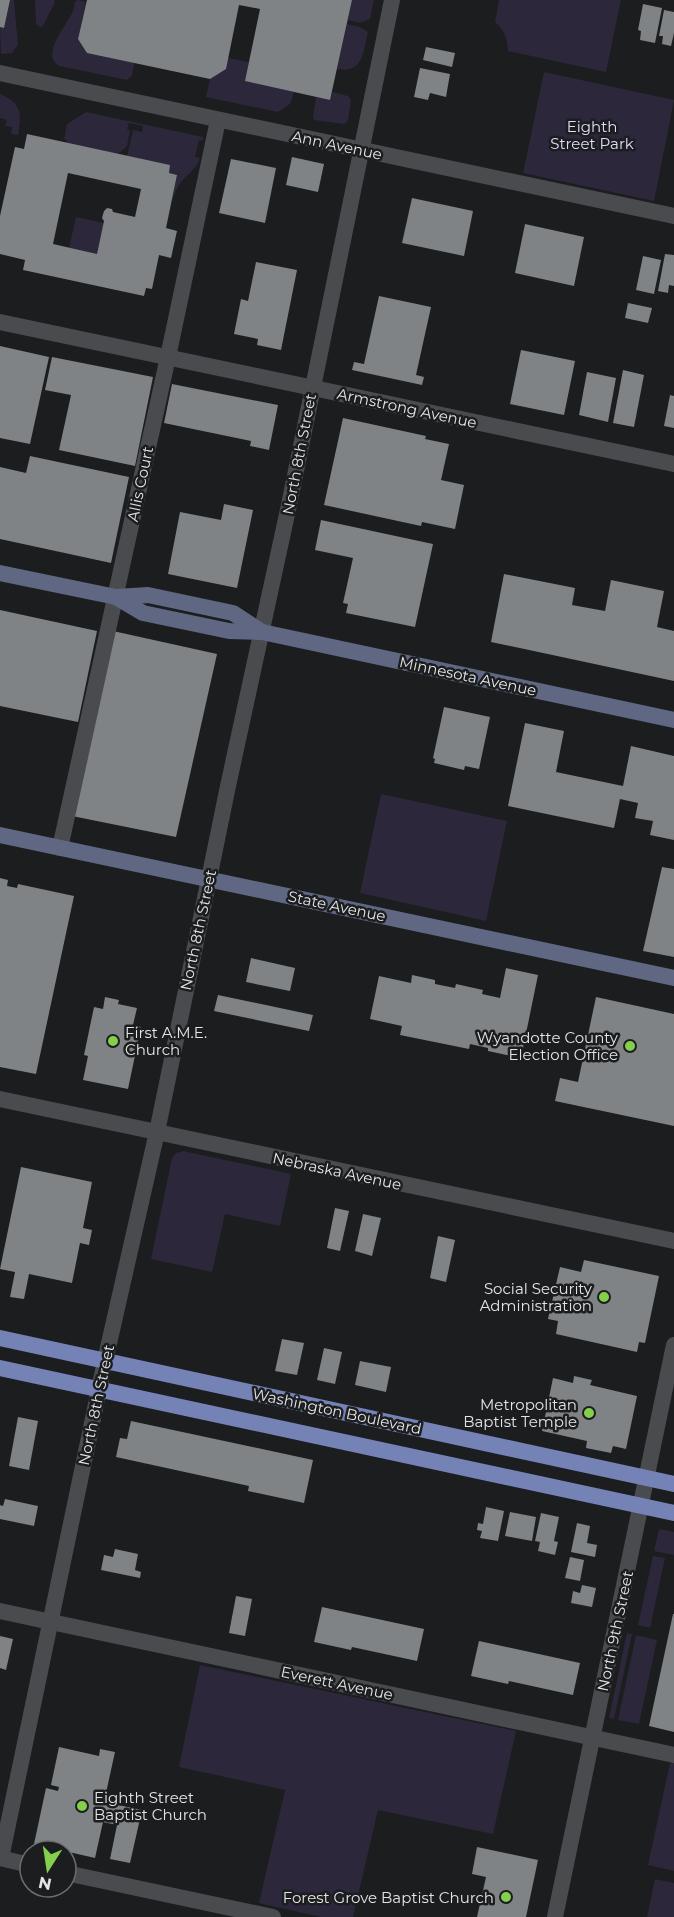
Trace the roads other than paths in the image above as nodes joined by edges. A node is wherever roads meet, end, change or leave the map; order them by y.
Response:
1 (392, 0) edge
2 (0, 73) edge
3 (218, 120) junction
4 (362, 150) junction
5 (674, 216) edge
6 (0, 322) edge
7 (168, 357) junction
8 (313, 388) junction
9 (674, 464) edge
10 (0, 573) edge
11 (116, 597) junction
12 (262, 632) junction
13 (674, 720) edge
14 (0, 835) edge
15 (60, 848) junction
16 (209, 879) junction
17 (674, 978) edge
18 (0, 1100) edge
19 (157, 1132) junction
20 (674, 1242) edge
21 (0, 1338) edge
22 (674, 1345) edge
23 (105, 1361) junction
24 (0, 1368) edge
25 (99, 1389) junction
26 (646, 1478) junction
27 (674, 1484) edge
28 (641, 1506) junction
29 (674, 1513) edge
30 (0, 1611) edge
31 (51, 1622) junction
32 (594, 1738) junction
33 (674, 1755) edge
34 (1, 1858) edge
35 (18, 1862) edge
36 (78, 1876) edge
37 (273, 1917) edge
38 (555, 1917) edge

1 - 4 street, North 8th Street
2 - 3 street, Ann Avenue
3 - 4 street, Ann Avenue
3 - 7 street, Allis Court
4 - 5 street, Ann Avenue
4 - 8 street, North 8th Street
6 - 7 street, Armstrong Avenue
7 - 8 street, Armstrong Avenue
7 - 11 street, Allis Court
8 - 9 street, Armstrong Avenue
8 - 12 street, North 8th Street
10 - 11 main road, Minnesota Avenue
11 - 12 main road, Minnesota Avenue
11 - 15 street, Allis Court
12 - 13 main road, Minnesota Avenue
12 - 16 street, North 8th Street
14 - 15 main road, State Avenue
15 - 16 main road, State Avenue
16 - 17 main road, State Avenue
16 - 19 street, North 8th Street
18 - 19 street, Nebraska Avenue
19 - 20 street, Nebraska Avenue
19 - 23 street, North 8th Street
21 - 23 main road, Washington Boulevard
22 - 26 street, North 9th Street
23 - 25 street, North 8th Street
23 - 26 main road, Washington Boulevard
24 - 25 main road, Washington Boulevard
25 - 28 main road, Washington Boulevard
25 - 31 street, North 8th Street
26 - 27 main road, Washington Boulevard
26 - 28 street, North 9th Street
28 - 29 main road, Washington Boulevard
28 - 32 street, North 9th Street
30 - 31 street, Everett Avenue
31 - 32 street, Everett Avenue
31 - 34 street, North 8th Street
32 - 33 street, Everett Avenue
32 - 38 street, North 9th Street
34 - 35 street
36 - 37 street

